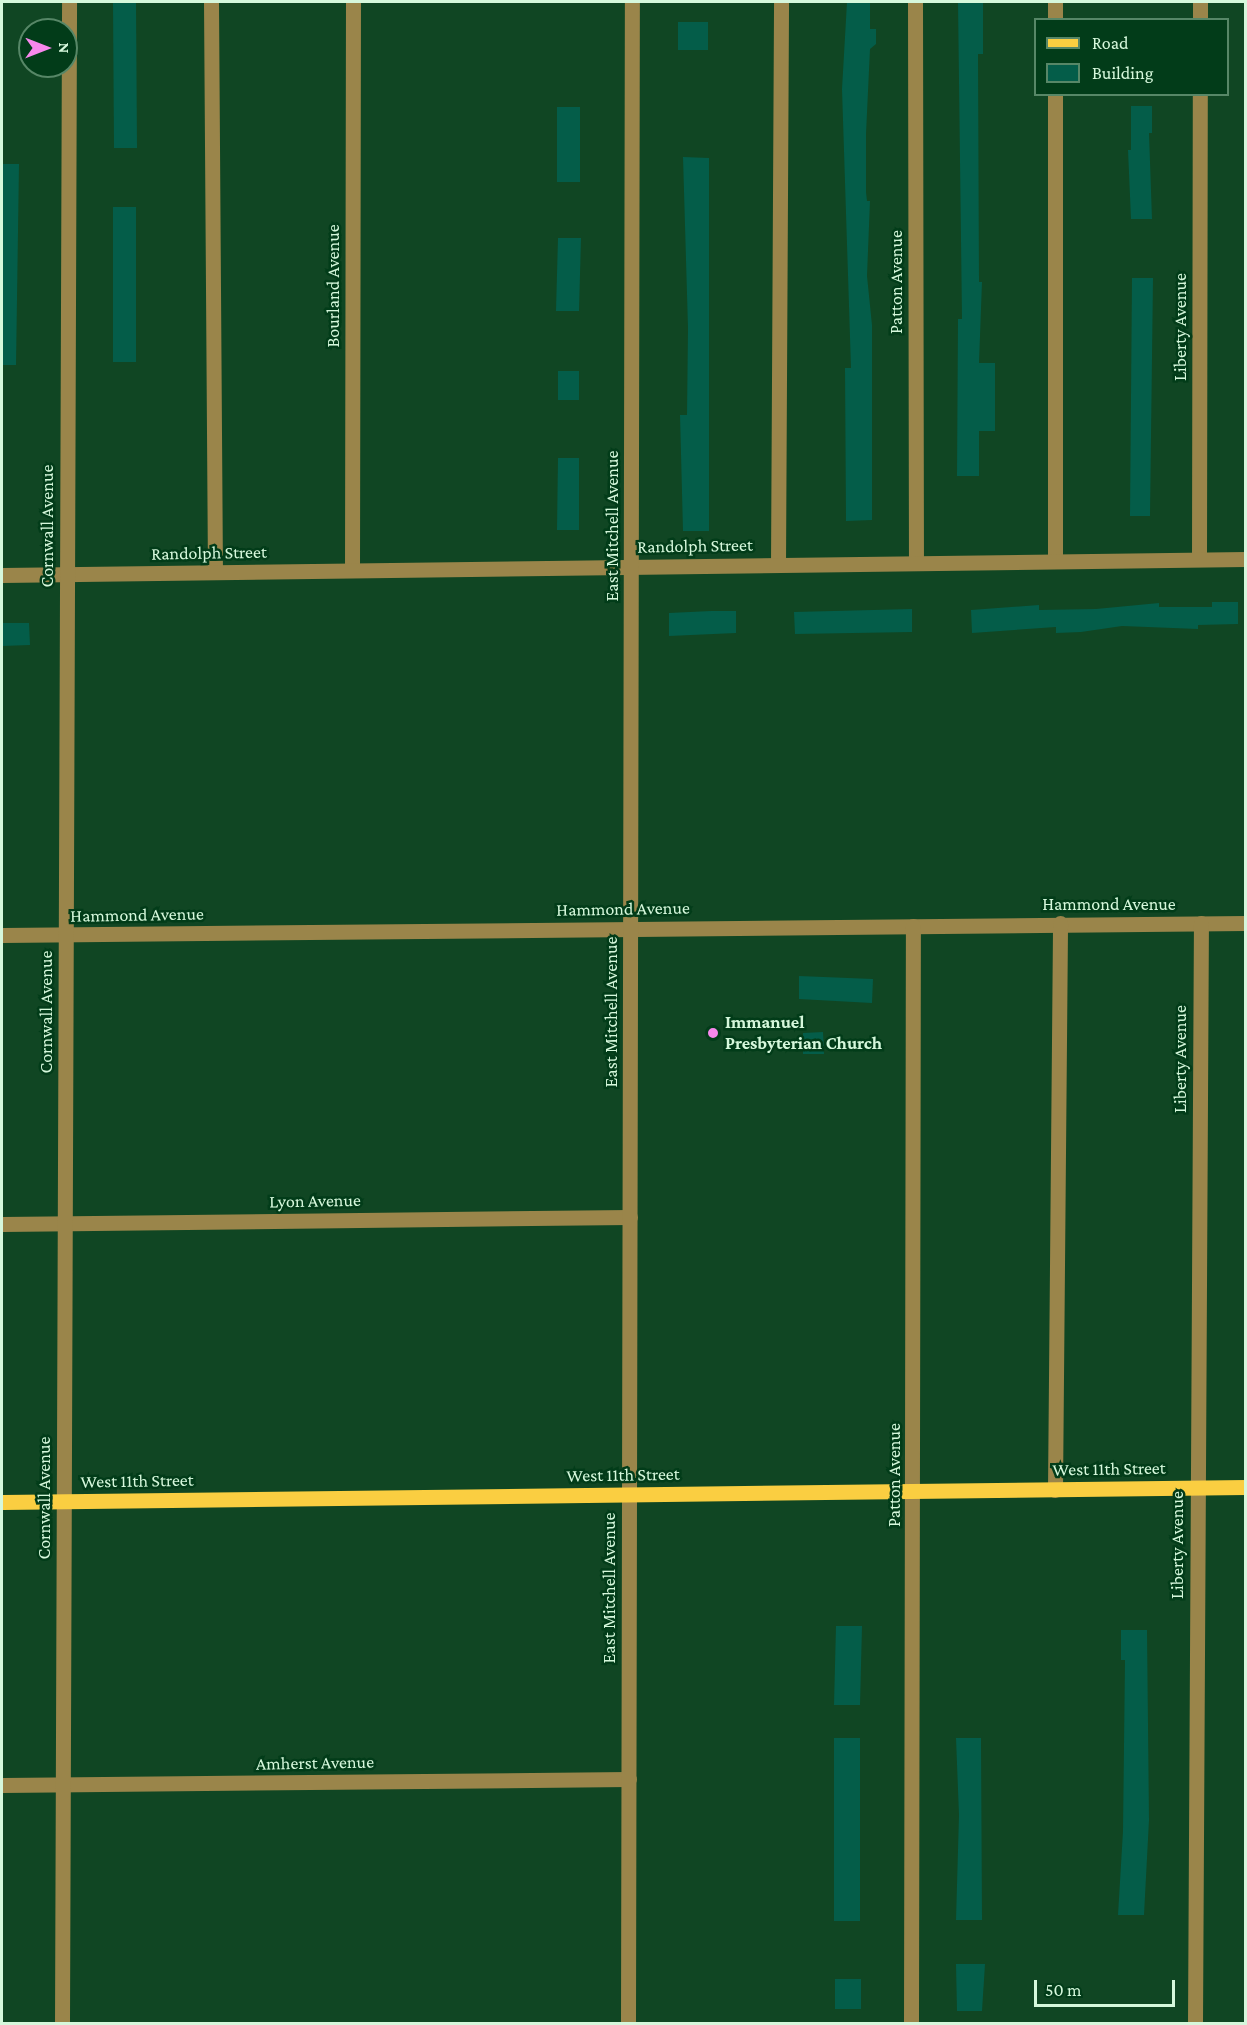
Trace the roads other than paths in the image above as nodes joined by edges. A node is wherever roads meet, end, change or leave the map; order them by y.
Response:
1 (69, 2) edge
2 (211, 2) edge
3 (352, 2) edge
4 (632, 2) edge
5 (781, 2) edge
6 (915, 2) edge
7 (1055, 2) edge
8 (1200, 2) edge
9 (1055, 18) edge
10 (1200, 18) edge
11 (1055, 96) edge
12 (1200, 96) edge
13 (1199, 559) junction
14 (1245, 559) edge
15 (1055, 561) junction
16 (916, 563) junction
17 (778, 565) junction
18 (631, 567) junction
19 (352, 570) junction
20 (215, 572) junction
21 (67, 574) junction
22 (2, 575) edge
23 (1060, 923) junction
24 (1201, 923) junction
25 (1245, 923) edge
26 (913, 926) junction
27 (630, 929) junction
28 (2, 935) edge
29 (66, 935) junction
30 (630, 1217) junction
31 (65, 1223) junction
32 (2, 1224) edge
33 (1196, 1487) junction
34 (1245, 1487) edge
35 (1055, 1490) junction
36 (914, 1492) junction
37 (629, 1494) junction
38 (63, 1501) junction
39 (2, 1502) edge
40 (628, 1779) junction
41 (2, 1785) edge
42 (63, 1785) junction
43 (62, 2024) edge
44 (628, 2024) edge
45 (911, 2024) edge
46 (1195, 2024) edge

1 - 21 street, Cornwall Avenue
2 - 20 street
3 - 19 street, Bourland Avenue
4 - 18 street, East Mitchell Avenue
5 - 17 street
6 - 16 street, Patton Avenue
7 - 9 street
8 - 10 street
11 - 15 street
12 - 13 street, Liberty Avenue
13 - 14 street, Randolph Street
13 - 15 street, Randolph Street
15 - 16 street, Randolph Street
16 - 17 street, Randolph Street
17 - 18 street, Randolph Street
18 - 19 street, Randolph Street
18 - 27 street, East Mitchell Avenue
19 - 20 street, Randolph Street
20 - 21 street, Randolph Street
21 - 22 street, Randolph Street
21 - 29 street, Cornwall Avenue
23 - 24 street, Hammond Avenue
23 - 26 street, Hammond Avenue
23 - 35 street
24 - 25 street, Hammond Avenue
24 - 33 street, Liberty Avenue
26 - 27 street, Hammond Avenue
26 - 36 street, Patton Avenue
27 - 29 street, Hammond Avenue
27 - 30 street, East Mitchell Avenue
28 - 29 street, Hammond Avenue
29 - 31 street, Cornwall Avenue
30 - 31 street, Lyon Avenue
30 - 37 street, East Mitchell Avenue
31 - 32 street, Lyon Avenue
31 - 38 street, Cornwall Avenue
33 - 34 main road, West 11th Street
33 - 35 main road, West 11th Street
33 - 46 street, Liberty Avenue
35 - 36 main road, West 11th Street
36 - 37 main road, West 11th Street
36 - 45 street, Patton Avenue
37 - 38 main road, West 11th Street
37 - 40 street, East Mitchell Avenue
38 - 39 main road, West 11th Street
38 - 42 street, Cornwall Avenue
40 - 42 street, Amherst Avenue
40 - 44 street, East Mitchell Avenue
41 - 42 street, Amherst Avenue
42 - 43 street, Cornwall Avenue

